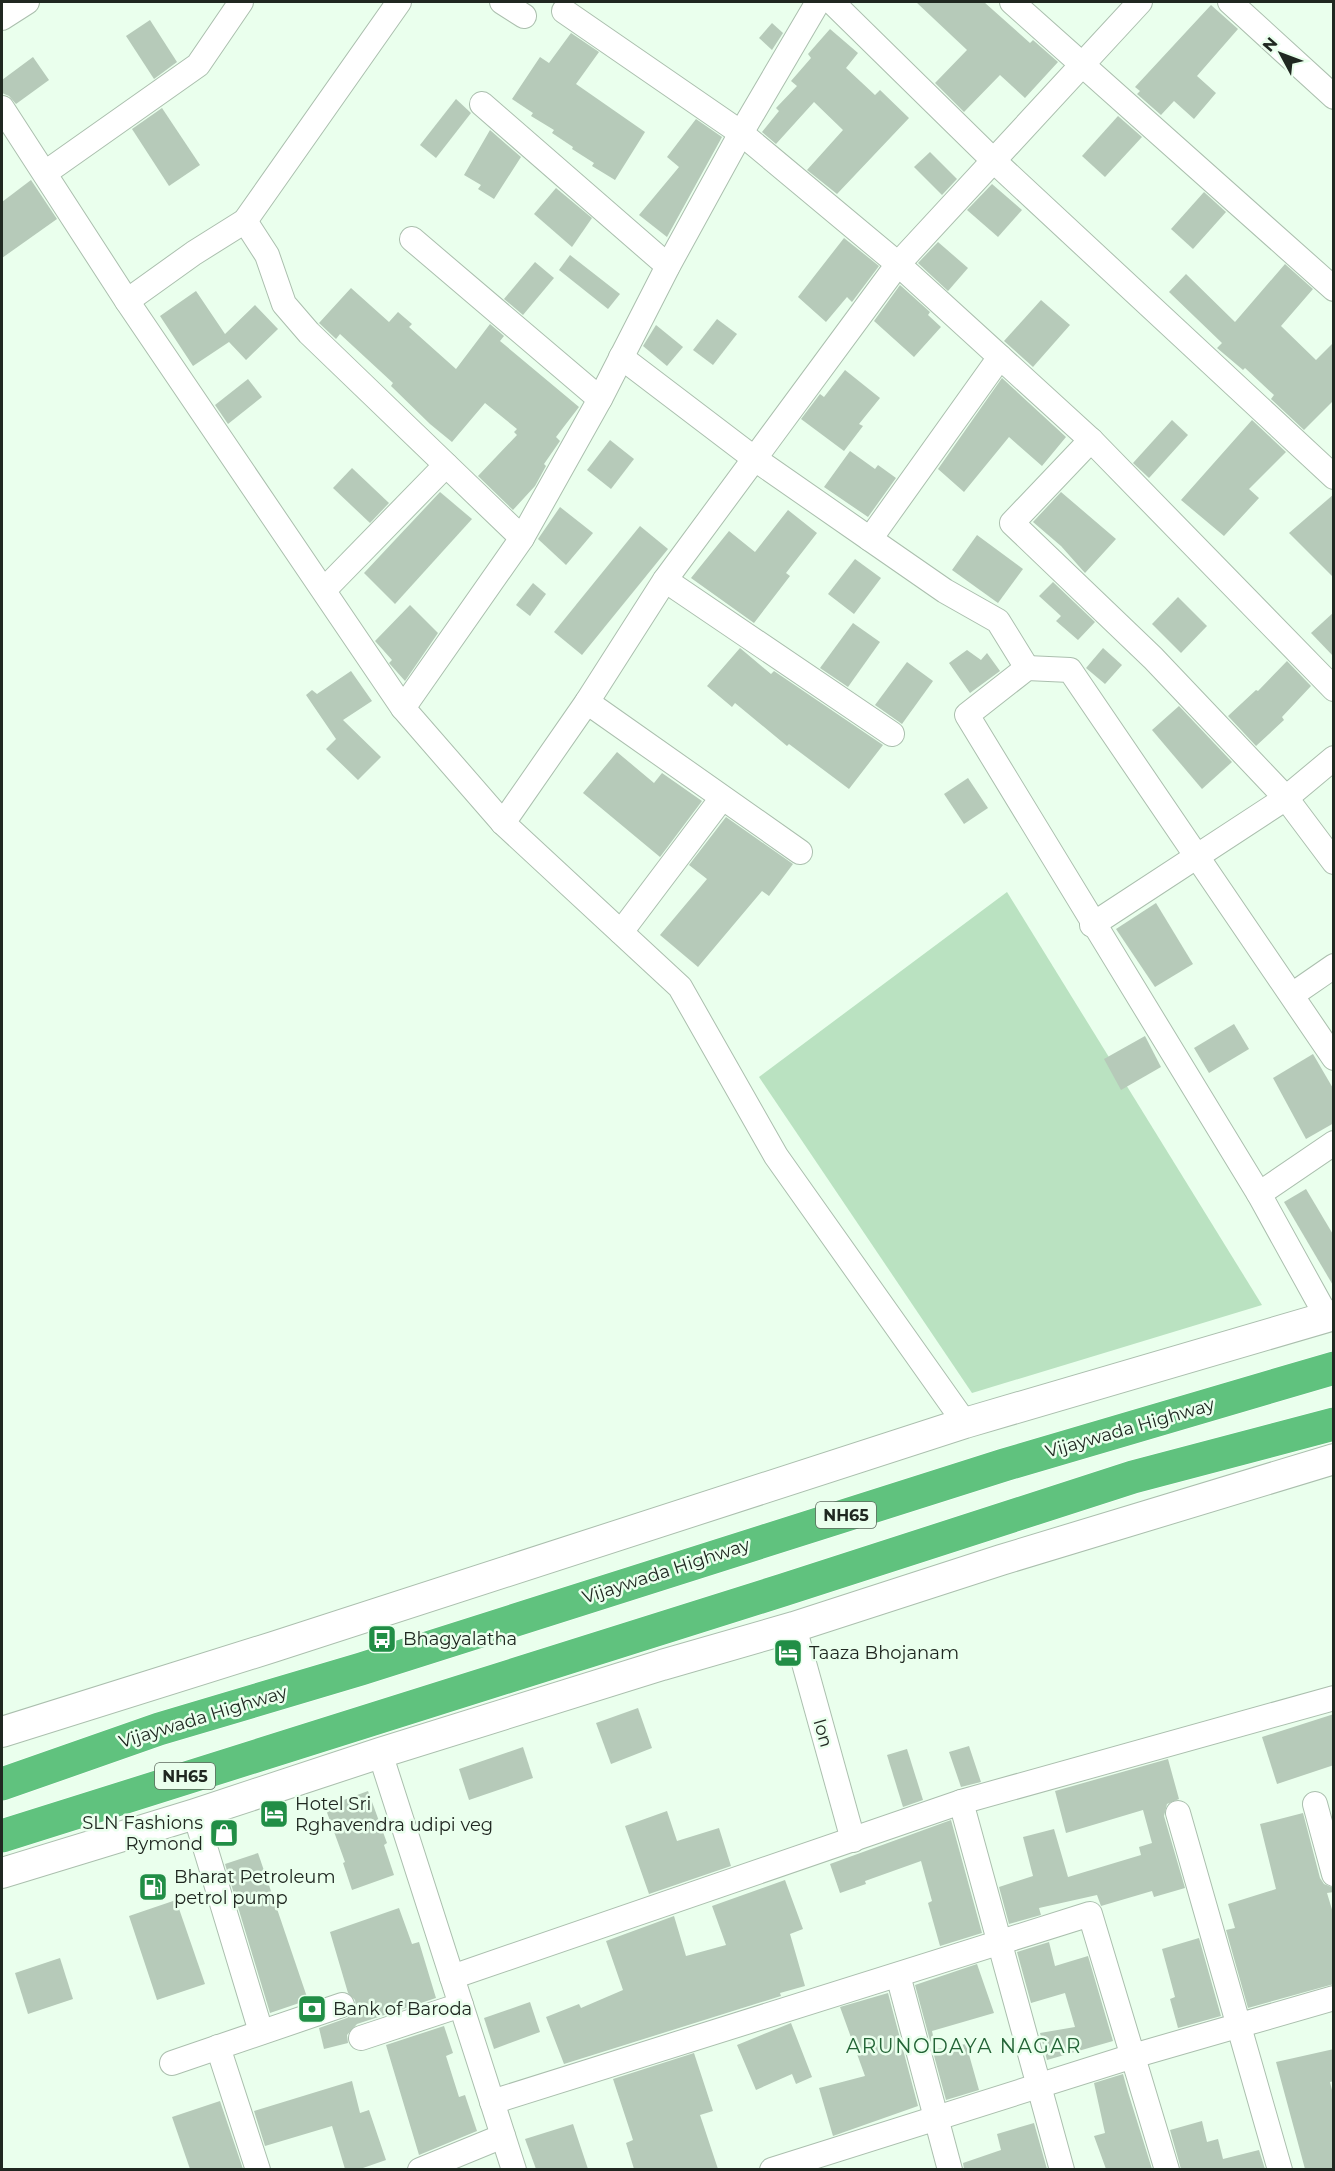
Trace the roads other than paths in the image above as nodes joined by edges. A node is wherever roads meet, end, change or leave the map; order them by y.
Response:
1 (27, 2) edge
2 (241, 2) edge
3 (399, 2) edge
4 (502, 2) edge
5 (819, 2) edge
6 (832, 2) edge
7 (1012, 2) edge
8 (1140, 2) edge
9 (1230, 2) edge
10 (564, 11) dead end
11 (524, 16) dead end
12 (2, 18) edge
13 (1081, 63) junction
14 (1334, 97) edge
15 (483, 104) dead end
16 (2, 108) edge
17 (741, 133) junction
18 (994, 161) junction
19 (45, 173) junction
20 (245, 221) junction
21 (412, 239) dead end
22 (898, 264) junction
23 (668, 266) junction
24 (1334, 289) edge
25 (127, 301) junction
26 (621, 357) junction
27 (1000, 357) junction
28 (600, 399) junction
29 (1091, 440) junction
30 (755, 459) junction
31 (446, 465) junction
32 (1334, 477) edge
33 (522, 538) junction
34 (870, 539) junction
35 (665, 580) junction
36 (324, 590) junction
37 (1027, 668) junction
38 (1334, 689) edge
39 (587, 702) junction
40 (403, 708) junction
41 (892, 734) dead end
42 (1334, 758) edge
43 (722, 798) junction
44 (1286, 798) junction
45 (503, 823) junction
46 (800, 852) dead end
47 (1196, 855) junction
48 (1334, 862) edge
49 (1092, 925) junction
50 (621, 932) junction
51 (1334, 966) edge
52 (1292, 995) junction
53 (1334, 1058) edge
54 (1334, 1143) edge
55 (1259, 1194) junction
56 (1330, 1316) edge
57 (1334, 1368) edge
58 (965, 1423) junction
59 (1334, 1424) edge
60 (1332, 1464) edge
61 (794, 1627) junction
62 (1334, 1698) edge
63 (2, 1732) edge
64 (380, 1753) junction
65 (2, 1784) edge
66 (961, 1802) junction
67 (1315, 1804) dead end
68 (1178, 1812) dead end
69 (195, 1814) junction
70 (2, 1836) edge
71 (853, 1840) junction
72 (2, 1873) edge
73 (1334, 1874) edge
74 (999, 1944) junction
75 (898, 1975) junction
76 (452, 1977) junction
77 (1334, 1998) edge
78 (342, 2005) dead end
79 (461, 2005) junction
80 (1239, 2025) junction
81 (261, 2032) junction
82 (361, 2038) dead end
83 (218, 2047) junction
84 (1133, 2056) junction
85 (172, 2063) dead end
86 (1038, 2086) junction
87 (492, 2102) junction
88 (935, 2118) junction
89 (503, 2136) junction
90 (830, 2161) edge
91 (258, 2169) edge
92 (420, 2169) edge
93 (514, 2169) edge
94 (772, 2169) edge
95 (950, 2169) edge
96 (1062, 2169) edge
97 (1167, 2169) edge
98 (1280, 2169) edge

1 - 12 street
2 - 19 street
3 - 20 street
4 - 11 street
5 - 17 street
6 - 18 street
7 - 13 street
8 - 13 street
9 - 14 street
10 - 17 street
13 - 18 street
13 - 24 street
15 - 23 street
16 - 19 street
17 - 22 street
17 - 23 street
18 - 22 street
18 - 32 street
19 - 25 street
20 - 25 street
20 - 31 street
21 - 28 street
22 - 27 street
22 - 30 street
23 - 26 street
25 - 36 street
26 - 28 street
26 - 30 street
27 - 29 street
27 - 34 street
28 - 33 street
29 - 38 street
29 - 44 street
30 - 34 street
30 - 35 street
31 - 33 street
31 - 36 street
33 - 40 street
34 - 37 street
35 - 39 street
35 - 41 street
36 - 40 street
37 - 47 street
37 - 49 street
39 - 43 street
39 - 45 street
40 - 45 street
42 - 44 street
43 - 46 street
43 - 50 street
44 - 47 street
44 - 48 street
45 - 50 street
47 - 49 street
47 - 52 street
49 - 55 street
50 - 58 street
51 - 52 street
52 - 53 street
54 - 55 street
55 - 56 street
56 - 58 street
57 - 65 highway, Vijaywada Highway / NH65
58 - 63 street
59 - 70 highway, NH65
60 - 61 street
61 - 64 street
61 - 71 street, Ion
62 - 66 street
64 - 69 street
64 - 76 street
66 - 71 street
66 - 74 street
67 - 73 street
68 - 80 street
69 - 72 street
69 - 81 street
71 - 76 street
74 - 75 street
74 - 84 street
74 - 86 street
75 - 87 street
75 - 88 street
76 - 79 street
77 - 80 street
78 - 81 street
79 - 82 street
79 - 87 street
80 - 84 street
80 - 98 street
81 - 83 street
83 - 85 street
83 - 91 street
84 - 86 street
84 - 97 street
86 - 88 street
86 - 96 street
87 - 89 street
88 - 90 street
88 - 95 street
89 - 92 street
89 - 93 street
90 - 94 street

